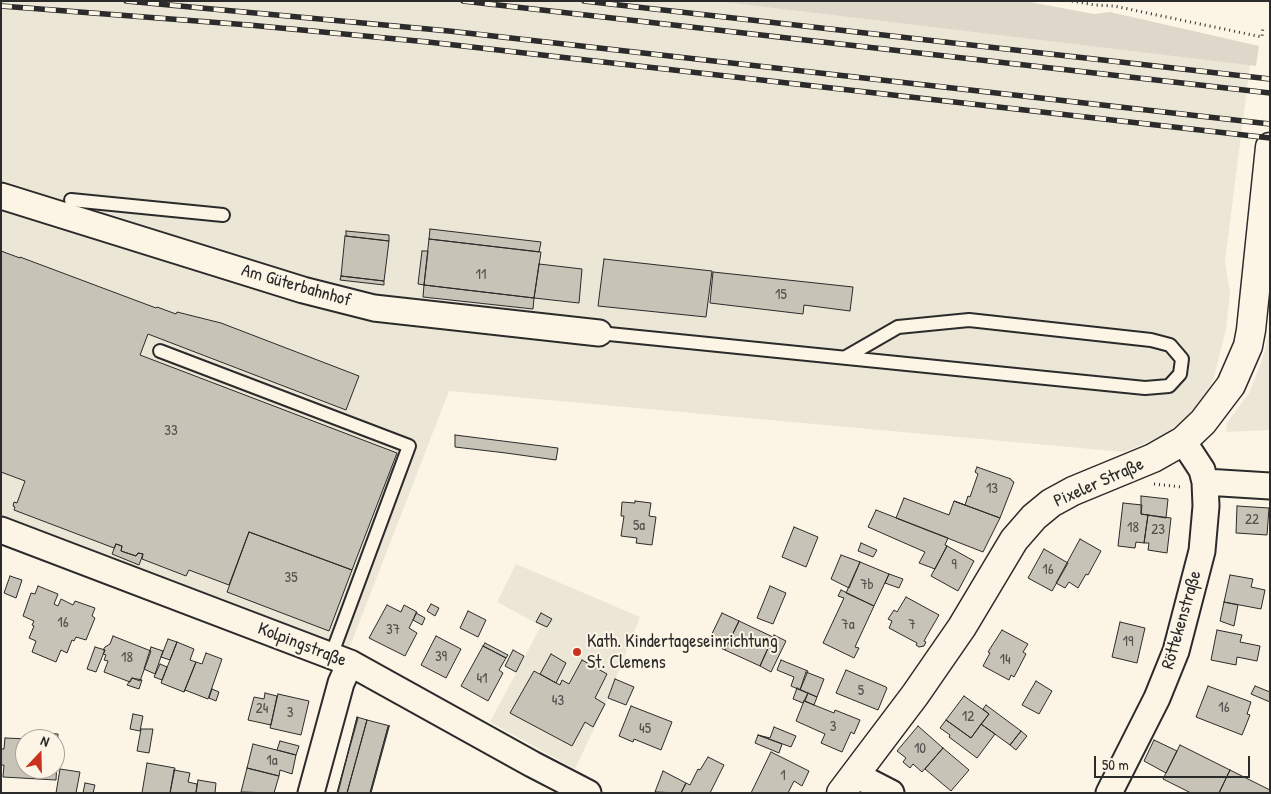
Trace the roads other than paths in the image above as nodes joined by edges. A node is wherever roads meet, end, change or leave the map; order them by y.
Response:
1 (1270, 147) edge
2 (1, 196) edge
3 (71, 200) dead end
4 (223, 216) dead end
5 (599, 333) joint
6 (160, 351) dead end
7 (846, 357) junction
8 (1183, 441) junction
9 (1205, 486) junction
10 (1270, 486) edge
11 (1, 530) edge
12 (340, 659) junction
13 (849, 784) edge
14 (311, 793) edge
15 (588, 793) edge
16 (890, 793) edge
17 (1109, 793) edge

1 - 8 main road, Pixeler Straße
2 - 5 street, Am Güterbahnhof
3 - 4 lane
5 - 7 lane
6 - 12 lane
7 - 7 lane
8 - 9 street, Röttekenstraße
8 - 13 main road, Pixeler Straße
9 - 10 street
9 - 17 street, Röttekenstraße
11 - 12 street, Kolpingstraße
12 - 14 street
12 - 15 street, Kolpingstraße
13 - 16 street

